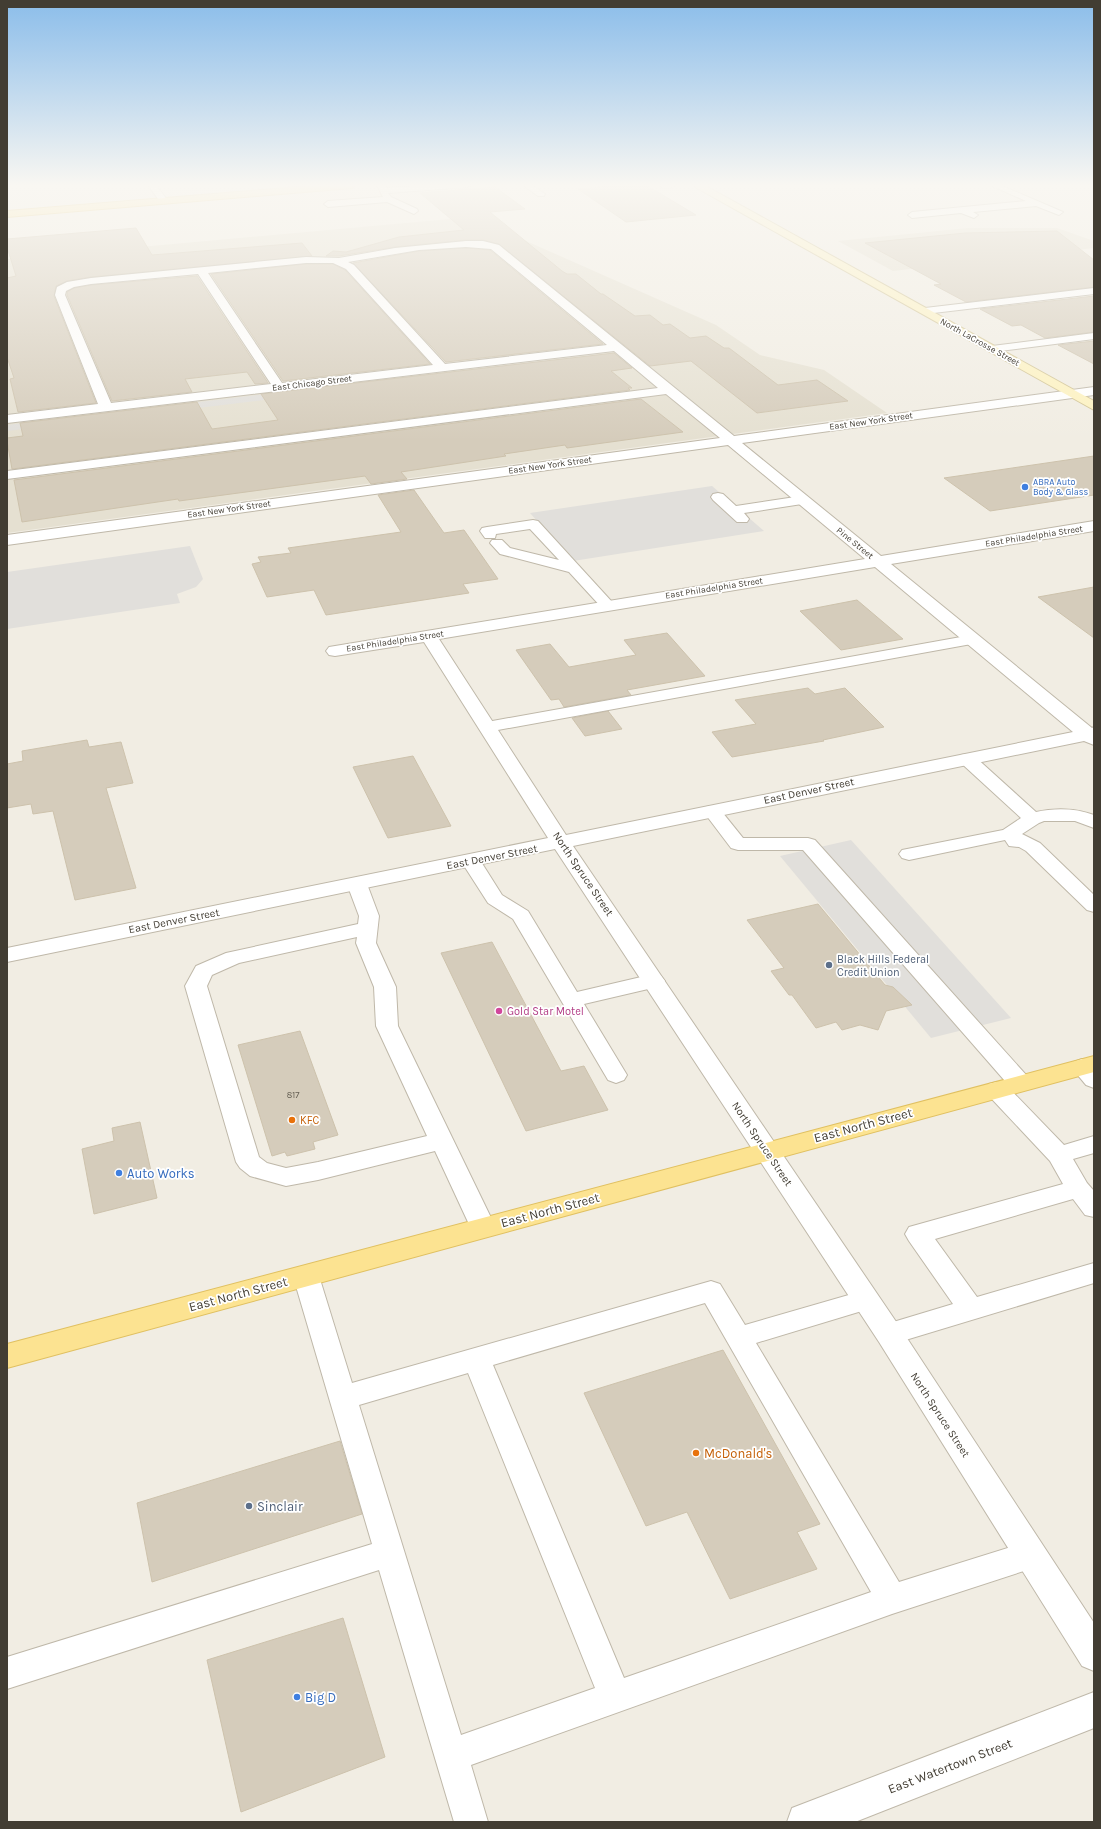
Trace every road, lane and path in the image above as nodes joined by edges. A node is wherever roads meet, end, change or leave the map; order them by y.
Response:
1 (197, 270) edge
2 (201, 270) edge
3 (353, 270) edge
4 (522, 270) edge
5 (852, 270) edge
6 (1094, 291) edge
7 (925, 311) junction
8 (1094, 336) edge
9 (616, 347) junction
10 (992, 349) junction
11 (441, 367) junction
12 (278, 386) junction
13 (669, 390) junction
14 (1094, 391) edge
15 (1072, 394) junction
16 (1094, 406) edge
17 (106, 407) junction
18 (7, 418) edge
19 (730, 440) junction
20 (7, 475) edge
21 (718, 497) dead end
22 (802, 500) junction
23 (733, 510) junction
24 (744, 520) dead end
25 (1094, 526) edge
26 (7, 540) edge
27 (556, 549) junction
28 (521, 554) junction
29 (877, 561) junction
30 (575, 569) junction
31 (608, 606) junction
32 (428, 635) junction
33 (972, 640) junction
34 (335, 650) dead end
35 (487, 728) junction
36 (1092, 736) edge
37 (967, 759) junction
38 (712, 811) junction
39 (1032, 819) junction
40 (1094, 822) edge
41 (1009, 834) junction
42 (561, 843) junction
43 (909, 854) dead end
44 (471, 861) junction
45 (357, 884) junction
46 (1094, 906) edge
47 (1094, 917) edge
48 (368, 928) junction
49 (7, 955) edge
50 (654, 981) junction
51 (571, 1000) junction
52 (1090, 1070) edge
53 (616, 1075) dead end
54 (1009, 1086) junction
55 (441, 1141) junction
56 (1094, 1144) edge
57 (767, 1151) junction
58 (1059, 1155) junction
59 (1078, 1189) junction
60 (1094, 1208) edge
61 (483, 1228) junction
62 (1094, 1273) edge
63 (306, 1276) junction
64 (866, 1300) junction
65 (971, 1309) junction
66 (889, 1334) junction
67 (738, 1338) junction
68 (7, 1356) edge
69 (477, 1360) junction
70 (342, 1398) junction
71 (389, 1553) junction
72 (1030, 1555) junction
73 (892, 1599) junction
74 (1094, 1654) edge
75 (7, 1673) edge
76 (615, 1696) junction
77 (1094, 1710) edge
78 (451, 1755) junction
79 (471, 1822) edge
80 (806, 1822) edge

1 - 17 street, Pine Street
2 - 12 street
3 - 11 street
4 - 9 street, Pine Street
5 - 7 main road, North LaCrosse Street
6 - 7 street
7 - 10 main road, North LaCrosse Street
8 - 10 lane
9 - 11 street, East Chicago Street
9 - 13 street, Pine Street
10 - 15 main road, North LaCrosse Street
11 - 12 street, East Chicago Street
12 - 17 street, East Chicago Street
13 - 19 street, Pine Street
13 - 20 street
14 - 15 street, East New York Street
15 - 16 main road, North LaCrosse Street
15 - 19 street, East New York Street
17 - 18 street, East Chicago Street
19 - 22 street, Pine Street
19 - 26 street, East New York Street
21 - 23 lane
22 - 23 lane
22 - 29 street, Pine Street
23 - 24 lane
25 - 29 street, East Philadelphia Street
27 - 28 lane
27 - 28 lane
27 - 30 lane
28 - 30 lane
29 - 31 street, East Philadelphia Street
29 - 33 street, Pine Street
30 - 31 lane
31 - 32 street, East Philadelphia Street
32 - 34 street, East Philadelphia Street
32 - 35 street, North Spruce Street
33 - 35 lane
33 - 36 street, Pine Street
35 - 42 street, North Spruce Street
36 - 37 street, East Denver Street
37 - 38 street, East Denver Street
37 - 39 lane
38 - 42 street, East Denver Street
38 - 54 lane
39 - 40 lane
39 - 41 lane
41 - 43 lane
41 - 46 lane
41 - 47 lane
42 - 44 street, East Denver Street
42 - 50 street, North Spruce Street
44 - 45 street, East Denver Street
44 - 51 lane
45 - 48 lane
45 - 49 street, East Denver Street
48 - 55 lane
48 - 55 lane
50 - 51 lane
50 - 57 street, North Spruce Street
51 - 53 lane
52 - 54 main road, East North Street
54 - 57 main road, East North Street
54 - 58 lane
55 - 61 lane
56 - 58 lane
57 - 61 main road, East North Street
57 - 64 street, North Spruce Street
58 - 59 lane
59 - 60 lane
59 - 65 lane
61 - 63 main road, East North Street
62 - 65 lane
63 - 68 main road, East North Street
63 - 70 lane
64 - 66 street, North Spruce Street
64 - 67 lane
65 - 66 lane
66 - 72 street, North Spruce Street
67 - 69 lane
67 - 73 lane
69 - 70 lane
69 - 76 lane
70 - 71 lane
71 - 75 lane
71 - 78 lane
72 - 73 lane
72 - 74 street, North Spruce Street
73 - 76 lane
76 - 78 lane
77 - 80 street, East Watertown Street
78 - 79 lane

